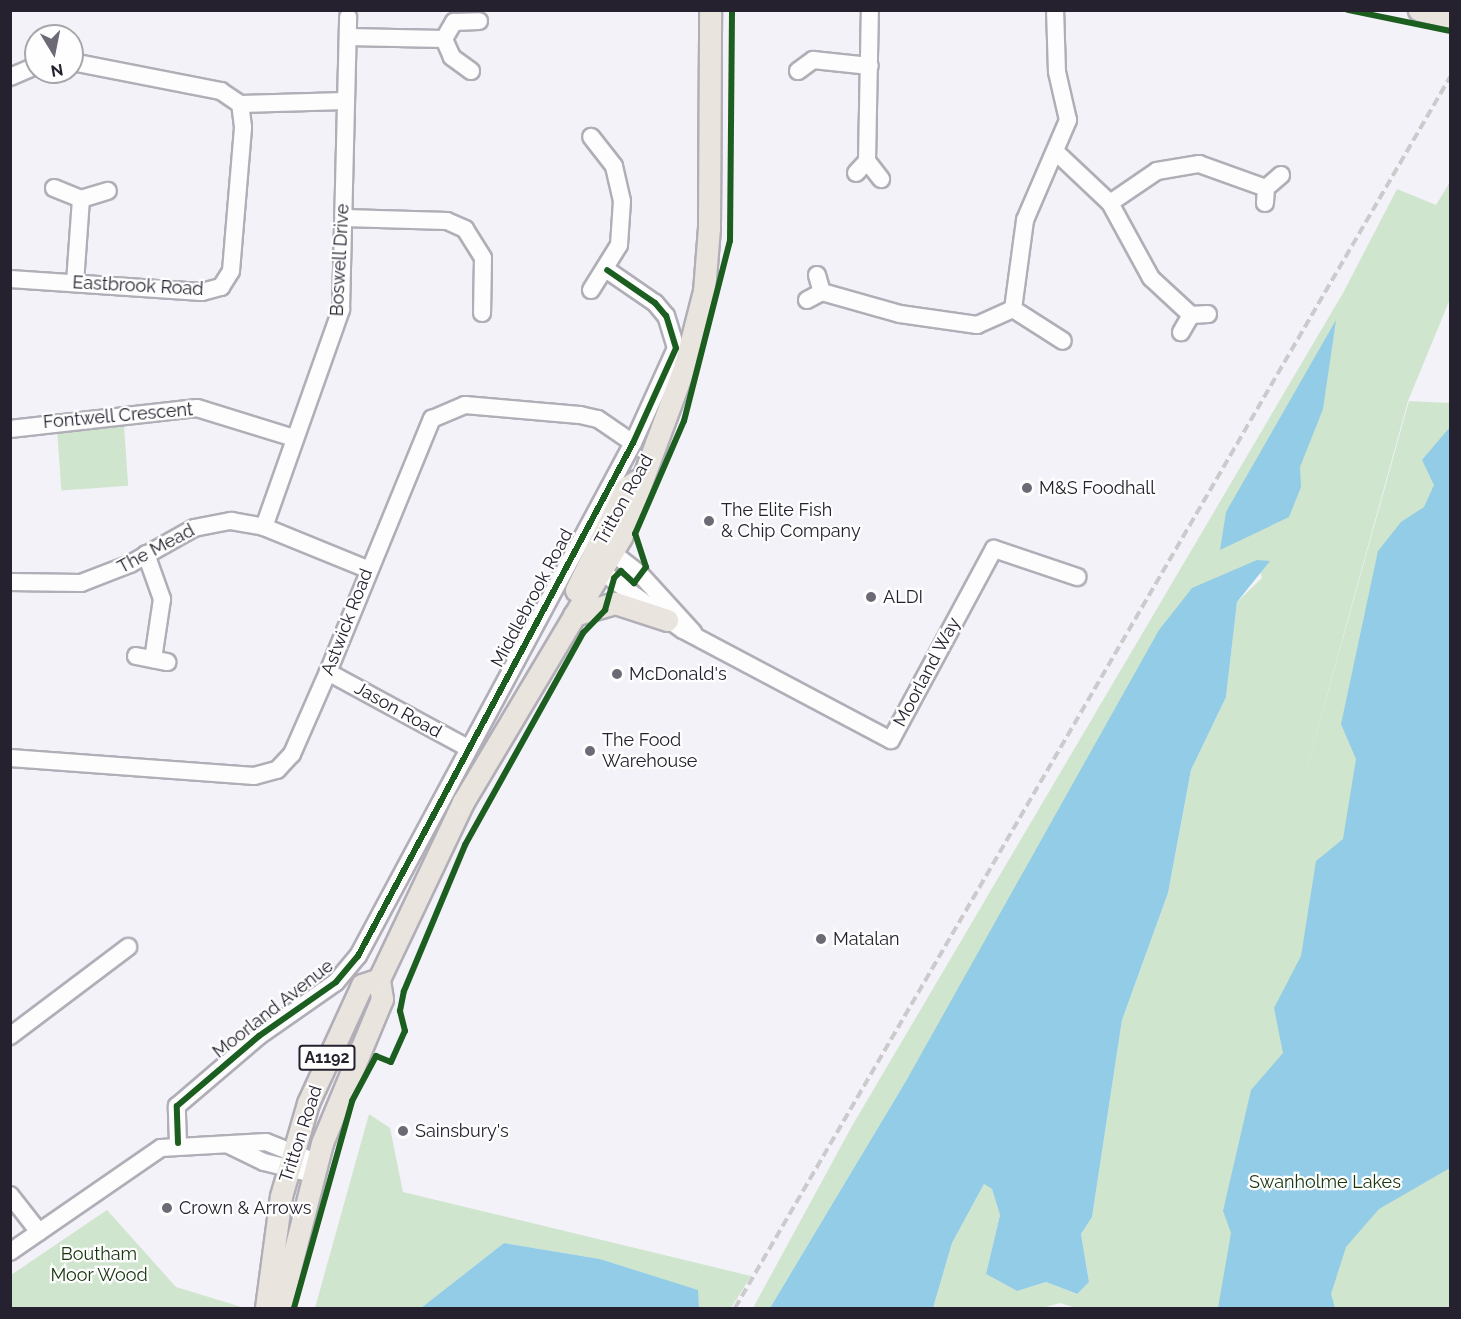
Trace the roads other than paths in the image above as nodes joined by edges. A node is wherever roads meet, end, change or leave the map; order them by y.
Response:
1 (710, 10) edge
2 (870, 10) edge
3 (1054, 10) edge
4 (1419, 10) edge
5 (348, 17) dead end
6 (1450, 17) edge
7 (479, 21) dead end
8 (348, 37) junction
9 (444, 39) junction
10 (84, 64) edge
11 (870, 66) junction
12 (798, 70) dead end
13 (24, 71) edge
14 (471, 71) dead end
15 (10, 77) edge
16 (346, 101) junction
17 (240, 104) junction
18 (591, 137) dead end
19 (1057, 153) junction
20 (1281, 175) dead end
21 (881, 179) dead end
22 (54, 188) dead end
23 (108, 191) dead end
24 (81, 200) junction
25 (1110, 203) junction
26 (344, 218) junction
27 (607, 270) junction
28 (817, 275) dead end
29 (10, 279) edge
30 (75, 283) junction
31 (591, 290) dead end
32 (822, 292) junction
33 (807, 300) dead end
34 (1014, 309) junction
35 (482, 313) dead end
36 (1181, 332) dead end
37 (1063, 341) dead end
38 (10, 429) edge
39 (294, 438) junction
40 (633, 443) junction
41 (264, 527) junction
42 (606, 547) junction
43 (146, 554) junction
44 (596, 567) junction
45 (367, 569) junction
46 (1077, 577) dead end
47 (10, 582) edge
48 (571, 616) junction
49 (667, 620) junction
50 (694, 636) junction
51 (152, 659) dead end
52 (328, 672) junction
53 (468, 748) junction
54 (10, 758) edge
55 (128, 946) dead end
56 (358, 956) joint
57 (379, 980) junction
58 (10, 1036) edge
59 (366, 1043) junction
60 (308, 1103) junction
61 (178, 1143) junction
62 (290, 1160) junction
63 (315, 1168) junction
64 (10, 1195) edge
65 (39, 1232) junction
66 (10, 1252) edge
67 (267, 1299) edge
68 (280, 1308) edge

1 - 42 main road, Tritton Road
2 - 11 street
3 - 19 street
4 - 6 main road
5 - 8 street, Boswell Drive
7 - 9 street
8 - 9 street
8 - 16 street, Boswell Drive
9 - 14 street
10 - 17 street
11 - 12 street
11 - 21 street
13 - 15 street
16 - 17 street
16 - 26 street, Boswell Drive
17 - 30 street, Eastbrook Road
18 - 27 street
19 - 25 street
19 - 34 street
20 - 25 street
22 - 24 street
23 - 24 street
24 - 30 street
25 - 36 street
26 - 35 street
26 - 39 street, Boswell Drive
27 - 31 street
27 - 40 street, Middlebrook Road
28 - 32 street
29 - 30 street, Eastbrook Road
32 - 33 street
32 - 34 street
34 - 37 street
38 - 39 street, Fontwell Crescent
39 - 41 street, Boswell Drive
40 - 45 street, Astwick Road
40 - 53 street, Middlebrook Road
41 - 43 street, The Mead
41 - 45 street, The Mead
42 - 44 main road, Tritton Road
42 - 50 street, Moorland Way
43 - 47 street, The Mead
43 - 51 street
44 - 48 main road, Tritton Road
44 - 49 street, Moorland Way
45 - 52 street, Astwick Road
46 - 50 street, Moorland Way
48 - 49 main road
48 - 57 main road, Tritton Road / A1192
49 - 50 street, Moorland Way
52 - 53 street, Jason Road
52 - 54 street, Astwick Road
53 - 56 street, Middlebrook Road
55 - 58 street
56 - 61 street, Moorland Avenue
57 - 59 main road, Tritton Road / A1192
57 - 60 main road, Tritton Road / A1192
59 - 60 main road
59 - 63 main road, Tritton Road / A1192
60 - 62 main road, Tritton Road / A1192
61 - 62 street
61 - 65 street
62 - 63 street
62 - 67 main road, Tritton Road / A1192
63 - 68 main road, Tritton Road / A1192
64 - 65 street
65 - 66 street

